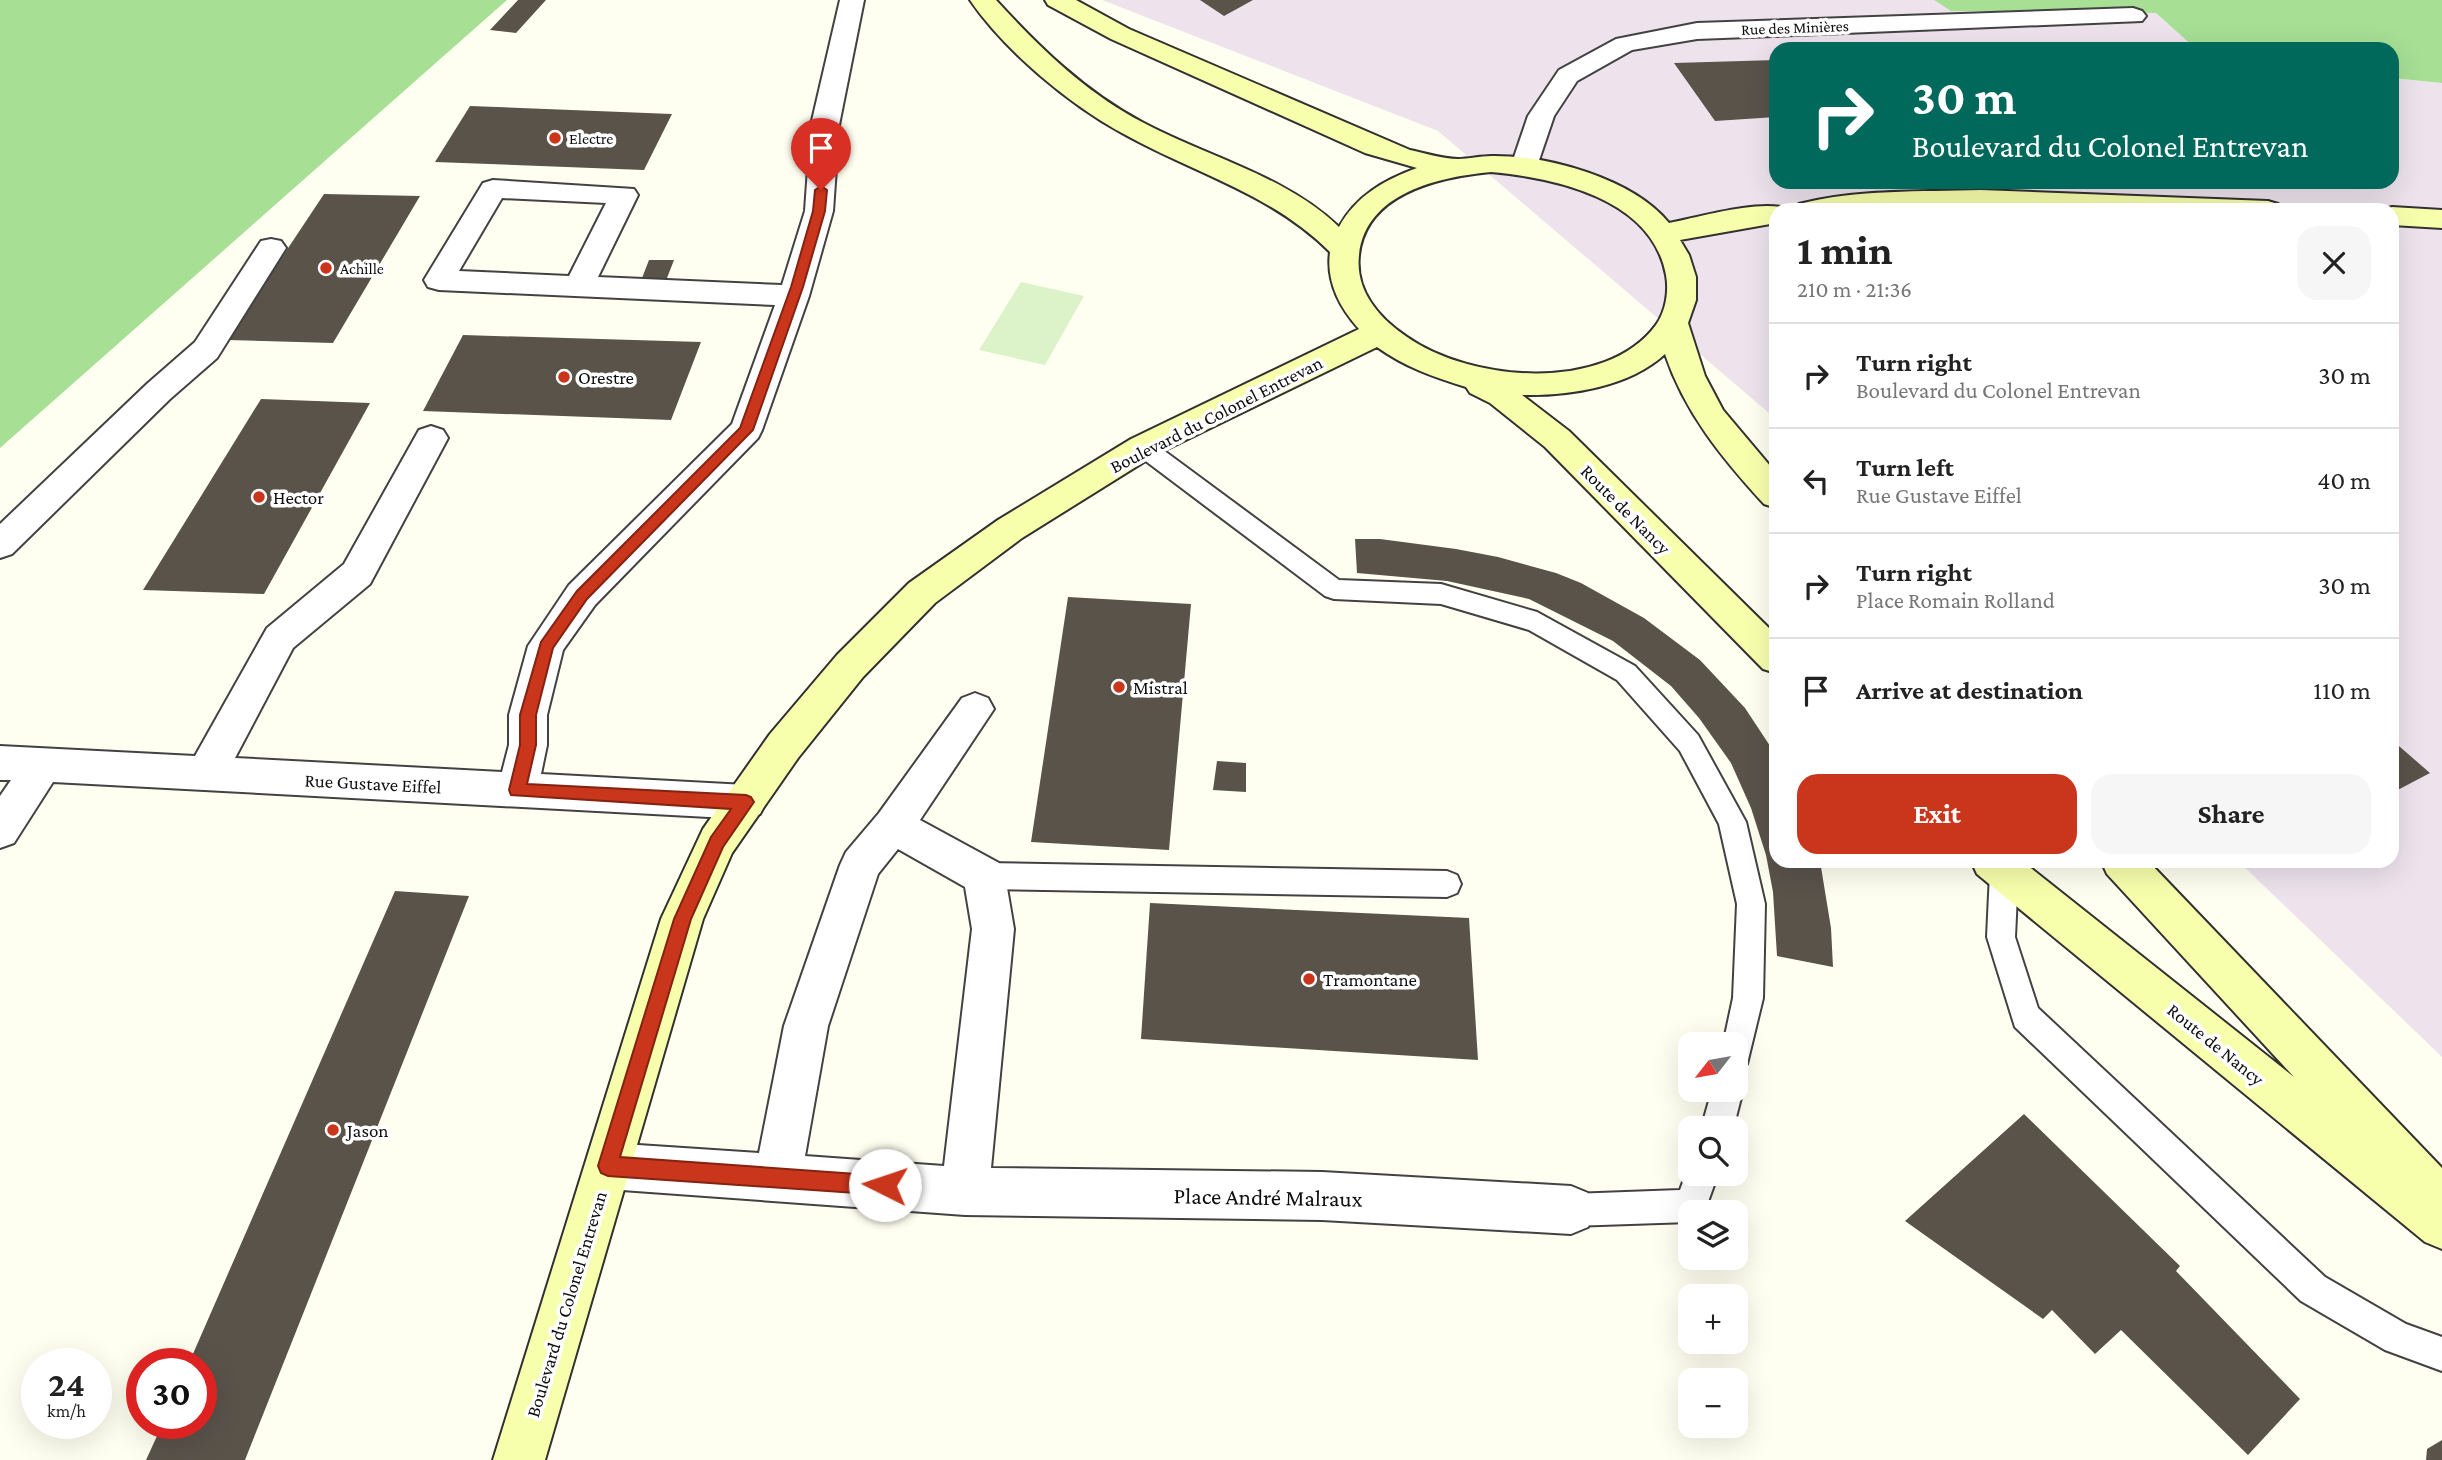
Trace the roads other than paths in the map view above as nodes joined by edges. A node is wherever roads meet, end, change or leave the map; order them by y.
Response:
1 (852, 0) edge
2 (982, 0) edge
3 (1057, 0) edge
4 (2133, 16) dead end
5 (1525, 166) junction
6 (1458, 167) junction
7 (1879, 203) edge
8 (2109, 203) edge
9 (1769, 215) edge
10 (2399, 216) edge
11 (2442, 219) edge
12 (1663, 234) junction
13 (271, 248) dead end
14 (1344, 249) junction
15 (579, 286) junction
16 (794, 296) junction
17 (1674, 325) junction
18 (1380, 332) junction
19 (1463, 376) junction
20 (431, 438) dead end
21 (1143, 447) junction
22 (1769, 487) edge
23 (0, 544) edge
24 (1769, 651) edge
25 (975, 709) dead end
26 (0, 763) edge
27 (44, 765) junction
28 (206, 774) junction
29 (517, 790) junction
30 (746, 802) junction
31 (893, 826) junction
32 (0, 830) edge
33 (1997, 868) edge
34 (1998, 868) edge
35 (2128, 868) edge
36 (984, 876) junction
37 (1447, 884) dead end
38 (2026, 1017) joint
39 (1741, 1032) edge
40 (608, 1166) junction
41 (778, 1178) junction
42 (1698, 1186) edge
43 (965, 1191) junction
44 (2442, 1202) edge
45 (1571, 1210) joint
46 (2442, 1225) edge
47 (2442, 1354) edge
48 (519, 1460) edge

1 - 16 street
2 - 14 main road
3 - 6 main road
4 - 5 street, Rue des Minières
5 - 6 main road
5 - 12 main road
6 - 14 main road
7 - 8 main road
9 - 12 main road
10 - 11 main road
12 - 17 main road
13 - 23 street
14 - 18 main road
15 - 15 street
15 - 16 street
16 - 29 street
17 - 19 main road
17 - 22 main road
18 - 19 main road
18 - 21 main road, Boulevard du Colonel Entrevan
19 - 24 main road, Route de Nancy
20 - 28 street
21 - 30 main road, Boulevard du Colonel Entrevan
21 - 39 lane
25 - 31 street
26 - 27 street, Rue Gustave Eiffel
27 - 28 street, Rue Gustave Eiffel
27 - 32 street
28 - 29 street, Rue Gustave Eiffel
29 - 30 street, Rue Gustave Eiffel
30 - 40 main road, Boulevard du Colonel Entrevan
31 - 36 street
31 - 41 street
33 - 38 lane
34 - 46 main road, Route de Nancy
35 - 44 main road
36 - 37 lane
36 - 43 street
38 - 47 lane
40 - 41 street, Place André Malraux
40 - 48 main road, Boulevard du Colonel Entrevan
41 - 43 street, Place André Malraux
42 - 45 lane
43 - 45 street, Place André Malraux

